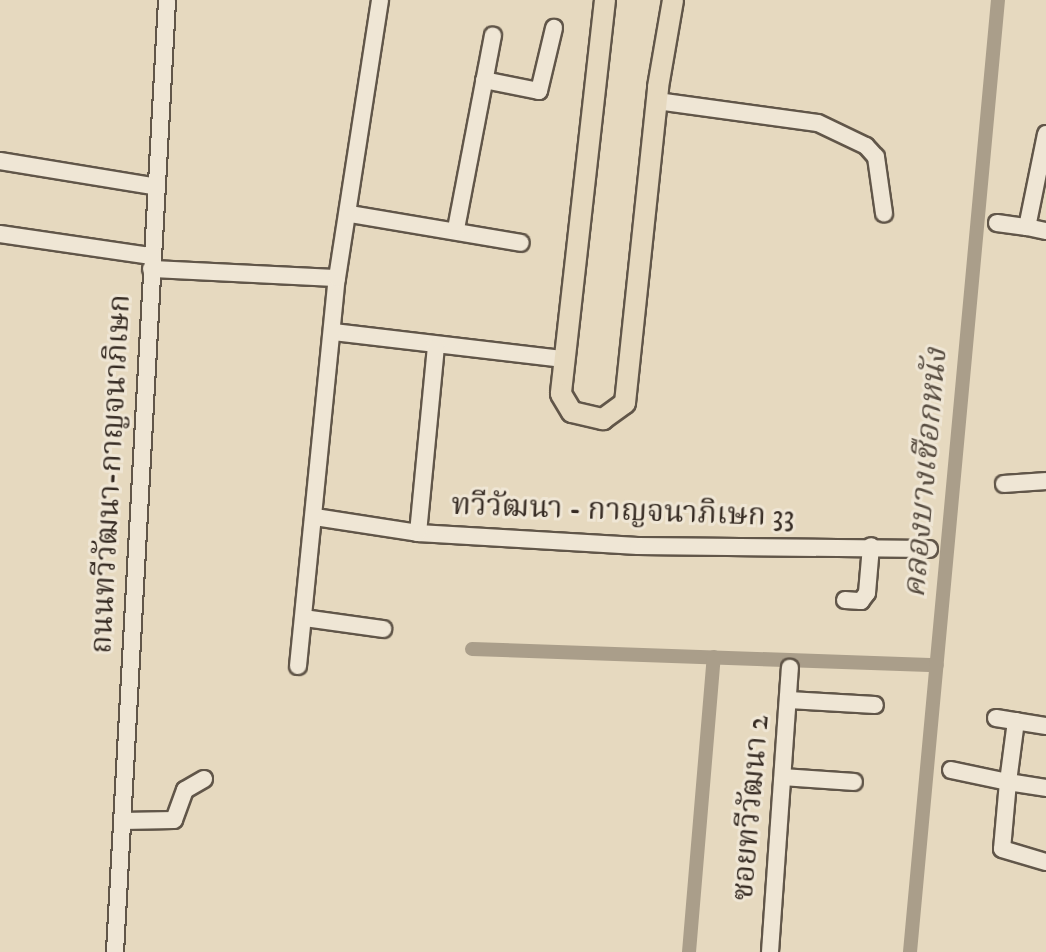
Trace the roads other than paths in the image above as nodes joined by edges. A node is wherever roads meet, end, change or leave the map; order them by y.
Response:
1 (167, 0) edge
2 (380, 0) edge
3 (605, 0) edge
4 (673, 0) edge
5 (554, 28) dead end
6 (493, 35) dead end
7 (484, 80) junction
8 (657, 101) junction
9 (1046, 134) edge
10 (0, 161) edge
11 (153, 186) junction
12 (884, 213) dead end
13 (350, 214) junction
14 (997, 223) dead end
15 (1027, 227) junction
16 (456, 229) junction
17 (1046, 231) edge
18 (0, 234) edge
19 (521, 243) dead end
20 (151, 263) junction
21 (337, 278) junction
22 (333, 332) junction
23 (436, 347) junction
24 (564, 359) junction
25 (1046, 481) edge
26 (1004, 484) dead end
27 (315, 517) junction
28 (418, 533) junction
29 (871, 546) junction
30 (929, 549) dead end
31 (845, 600) dead end
32 (304, 618) junction
33 (383, 629) dead end
34 (298, 666) dead end
35 (790, 668) dead end
36 (789, 700) junction
37 (875, 705) dead end
38 (996, 718) dead end
39 (1016, 721) junction
40 (1046, 726) edge
41 (951, 770) dead end
42 (783, 777) junction
43 (204, 779) dead end
44 (854, 782) dead end
45 (1008, 782) junction
46 (1046, 788) edge
47 (122, 821) junction
48 (1046, 862) edge
49 (115, 952) edge
50 (770, 952) edge

1 - 11 street, ถนนทวีวัฒนา-กาญจนาภิเษก
2 - 13 street
3 - 24 main road
4 - 8 main road
5 - 7 street
6 - 7 street
7 - 16 street
8 - 12 street
8 - 24 main road
9 - 15 street
10 - 11 street
11 - 20 street, ถนนทวีวัฒนา-กาญจนาภิเษก
13 - 16 street
13 - 21 street
14 - 15 street
15 - 17 street
16 - 19 street
18 - 20 street
20 - 21 street
20 - 47 street, ถนนทวีวัฒนา-กาญจนาภิเษก
21 - 22 street
22 - 23 street
22 - 27 street
23 - 24 street
23 - 28 street
25 - 26 street
27 - 28 street, ทวีวัฒนา - กาญจนาภิเษก 33
27 - 32 street
28 - 29 street, ทวีวัฒนา - กาญจนาภิเษก 33
29 - 30 street, ทวีวัฒนา - กาญจนาภิเษก 33
29 - 31 street
32 - 33 street
32 - 34 street
35 - 36 street, ซอยทวีวัฒนา 2
36 - 37 street
36 - 42 street, ซอยทวีวัฒนา 2
38 - 39 street
39 - 40 street
39 - 45 street
41 - 45 street
42 - 44 street
42 - 50 street, ซอยทวีวัฒนา 2
43 - 47 street
45 - 46 street
45 - 48 street
47 - 49 street, ถนนทวีวัฒนา-กาญจนาภิเษก

